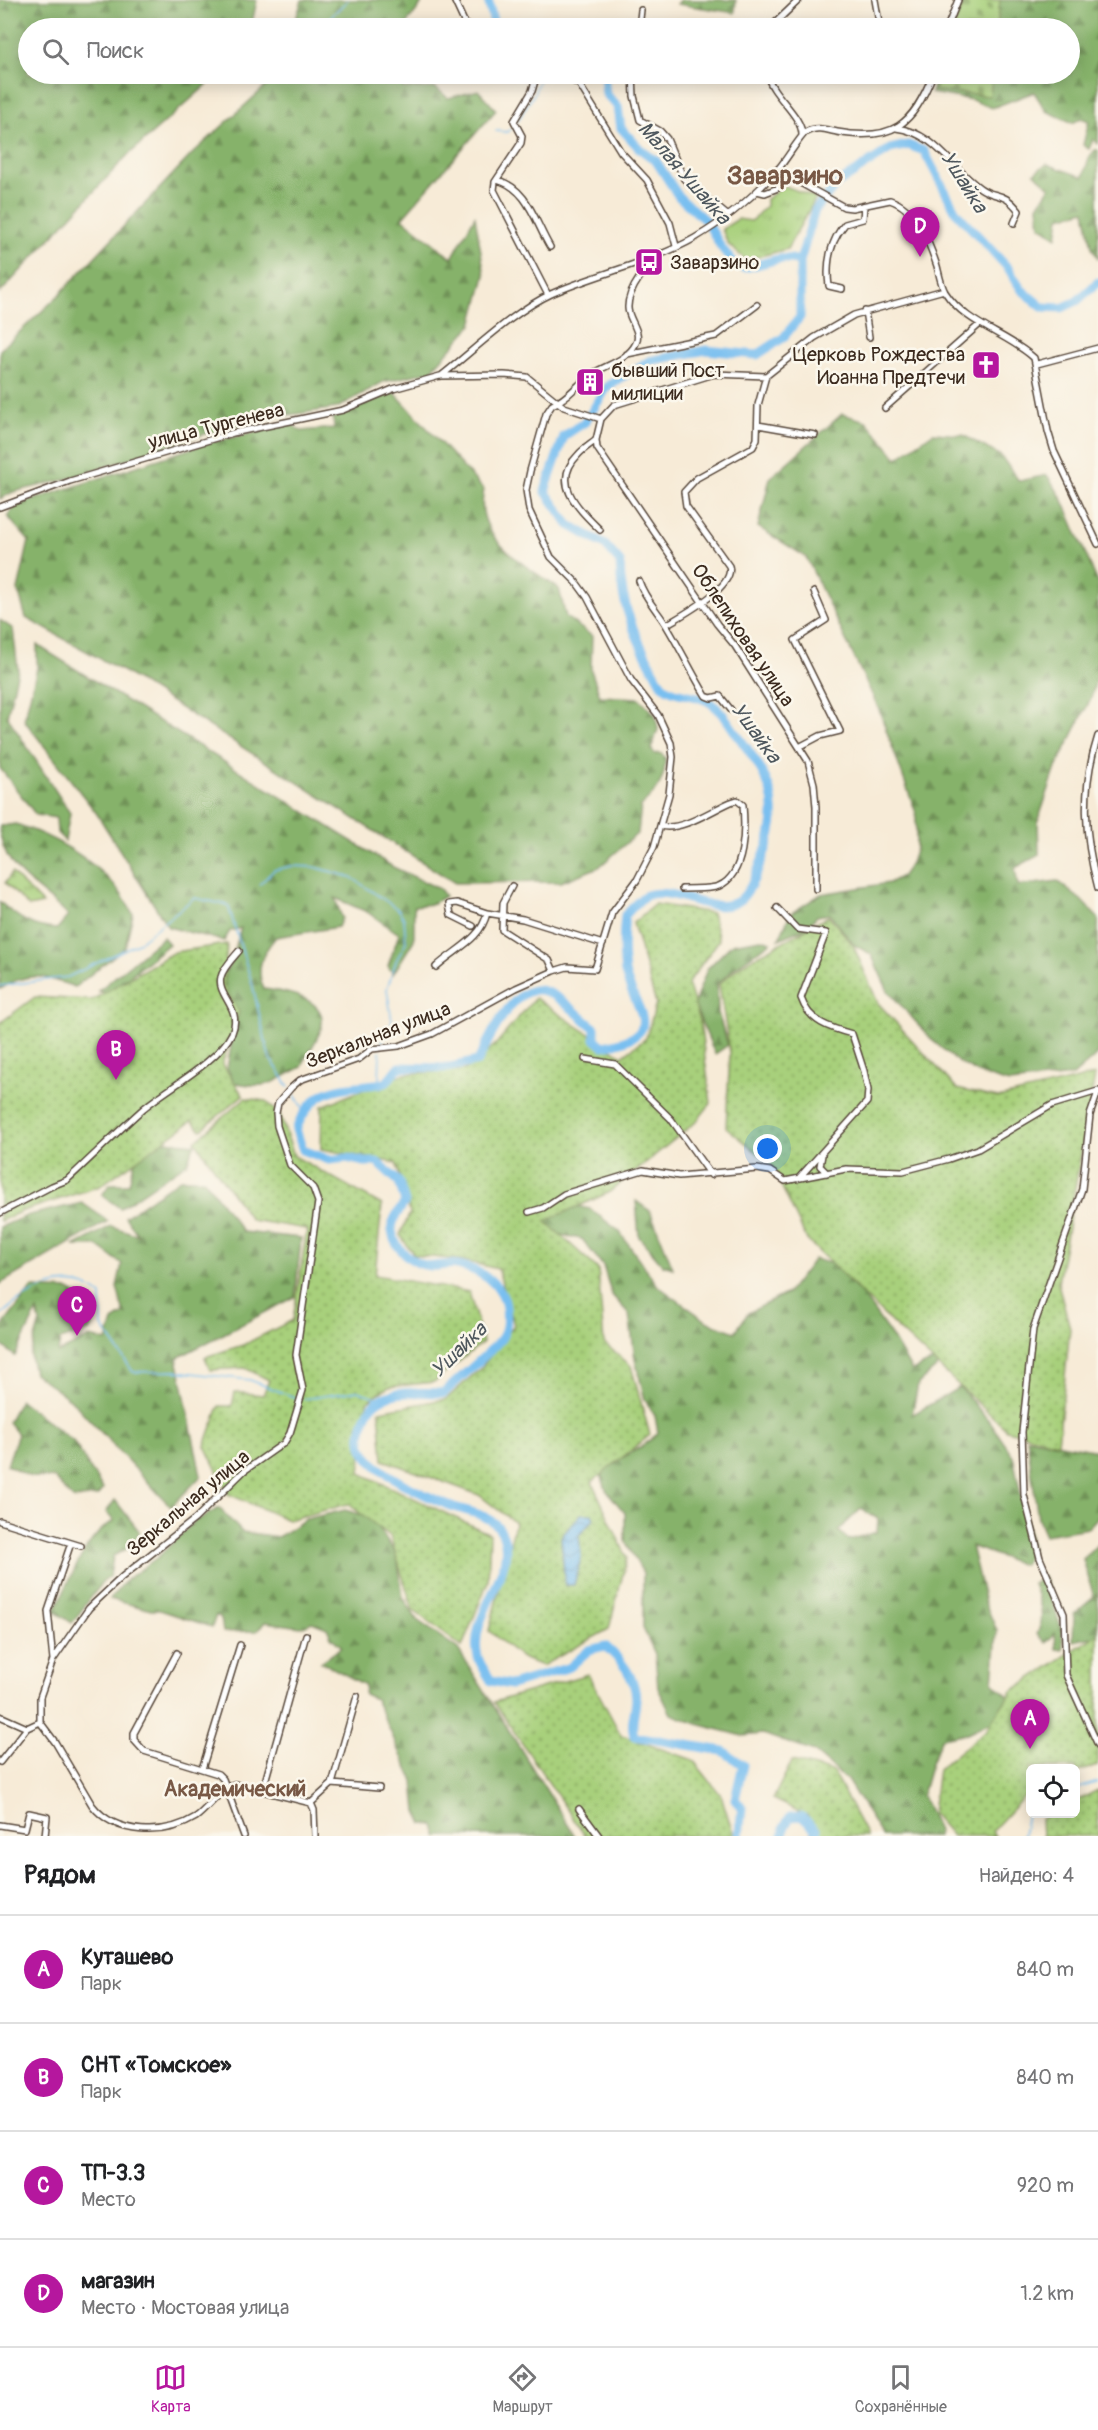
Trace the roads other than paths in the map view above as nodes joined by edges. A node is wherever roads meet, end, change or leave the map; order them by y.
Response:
1 (454, 0) edge
2 (799, 0) edge
3 (875, 0) edge
4 (958, 0) edge
5 (641, 10) dead end
6 (462, 18) edge
7 (640, 18) edge
8 (780, 18) edge
9 (878, 18) edge
10 (951, 18) edge
11 (534, 84) edge
12 (579, 84) edge
13 (633, 84) edge
14 (771, 84) edge
15 (928, 84) edge
16 (896, 128) junction
17 (802, 135) junction
18 (777, 170) junction
19 (497, 180) junction
20 (757, 191) junction
21 (864, 206) junction
22 (727, 215) junction
23 (1014, 223) dead end
24 (676, 246) junction
25 (550, 247) dead end
26 (660, 253) junction
27 (842, 290) dead end
28 (944, 290) junction
29 (548, 295) junction
30 (757, 305) dead end
31 (865, 311) junction
32 (980, 324) junction
33 (869, 337) dead end
34 (1098, 348) edge
35 (626, 354) junction
36 (1037, 364) junction
37 (440, 376) junction
38 (766, 376) junction
39 (557, 403) junction
40 (885, 408) dead end
41 (600, 418) junction
42 (758, 425) junction
43 (815, 435) dead end
44 (596, 440) junction
45 (0, 507) edge
46 (600, 530) dead end
47 (1098, 544) edge
48 (639, 581) dead end
49 (814, 592) dead end
50 (703, 602) junction
51 (666, 625) junction
52 (731, 710) dead end
53 (1098, 736) edge
54 (801, 746) junction
55 (660, 826) junction
56 (512, 886) dead end
57 (1098, 888) edge
58 (682, 889) dead end
59 (816, 889) dead end
60 (777, 908) dead end
61 (487, 913) junction
62 (502, 916) junction
63 (473, 926) dead end
64 (603, 944) junction
65 (239, 951) dead end
66 (436, 967) dead end
67 (554, 971) junction
68 (585, 1059) dead end
69 (1098, 1092) edge
70 (822, 1154) junction
71 (827, 1173) junction
72 (711, 1175) junction
73 (797, 1180) junction
74 (529, 1212) dead end
75 (0, 1213) edge
76 (0, 1521) edge
77 (71, 1543) junction
78 (81, 1546) dead end
79 (306, 1635) dead end
80 (240, 1645) dead end
81 (177, 1653) dead end
82 (53, 1660) junction
83 (357, 1695) dead end
84 (0, 1716) edge
85 (40, 1722) junction
86 (27, 1728) junction
87 (1098, 1745) edge
88 (0, 1762) edge
89 (202, 1769) junction
90 (332, 1784) junction
91 (227, 1787) junction
92 (380, 1788) dead end
93 (263, 1789) junction
94 (311, 1803) junction
95 (579, 1809) dead end
96 (0, 1825) edge
97 (159, 1834) edge
98 (45, 1836) edge
99 (244, 1836) edge
100 (315, 1836) edge
101 (599, 1836) edge

1 - 6 street
2 - 8 street
3 - 9 street
4 - 10 street
5 - 7 street
11 - 19 street
12 - 24 street
13 - 22 street
14 - 17 street
15 - 16 street
16 - 17 street
16 - 23 street
17 - 18 street
18 - 20 street
18 - 20 street
18 - 21 street
19 - 25 street
19 - 29 street
20 - 22 street
21 - 27 street
21 - 28 street
22 - 24 street
24 - 26 street
26 - 29 street
26 - 35 street
28 - 31 street
28 - 32 street
29 - 37 street
30 - 35 street
31 - 33 street
31 - 38 street
32 - 36 street
32 - 40 street
34 - 36 street
35 - 39 street
36 - 47 street
37 - 39 street
37 - 45 street, улица Тургенева
38 - 41 street
38 - 42 street
39 - 41 street
39 - 55 street, Зеркальная улица
41 - 44 street
42 - 43 street
42 - 50 street
44 - 46 street
44 - 50 street, Облепиховая улица
48 - 51 street
49 - 54 street
50 - 51 street
50 - 54 street, Облепиховая улица
51 - 52 street
53 - 57 street
54 - 59 street, Облепиховая улица
55 - 58 street
55 - 64 street, Зеркальная улица
56 - 62 street
60 - 70 street
61 - 62 street
61 - 63 street
61 - 66 street
62 - 64 street
62 - 67 street
64 - 67 street, Зеркальная улица
65 - 75 street
67 - 82 street, Зеркальная улица
68 - 72 street
69 - 71 street
69 - 87 street
70 - 71 street
70 - 73 street
71 - 73 street
72 - 73 street
72 - 74 street
76 - 77 street
77 - 78 street
77 - 82 street
79 - 93 street
80 - 89 street
81 - 89 street
82 - 85 street, Зеркальная улица
83 - 90 street
84 - 86 street
85 - 86 street
85 - 97 street
86 - 88 street
89 - 91 street
90 - 92 street
90 - 94 street
91 - 93 street
91 - 97 street
91 - 99 street
93 - 94 street
94 - 100 street
95 - 101 street
96 - 98 street

